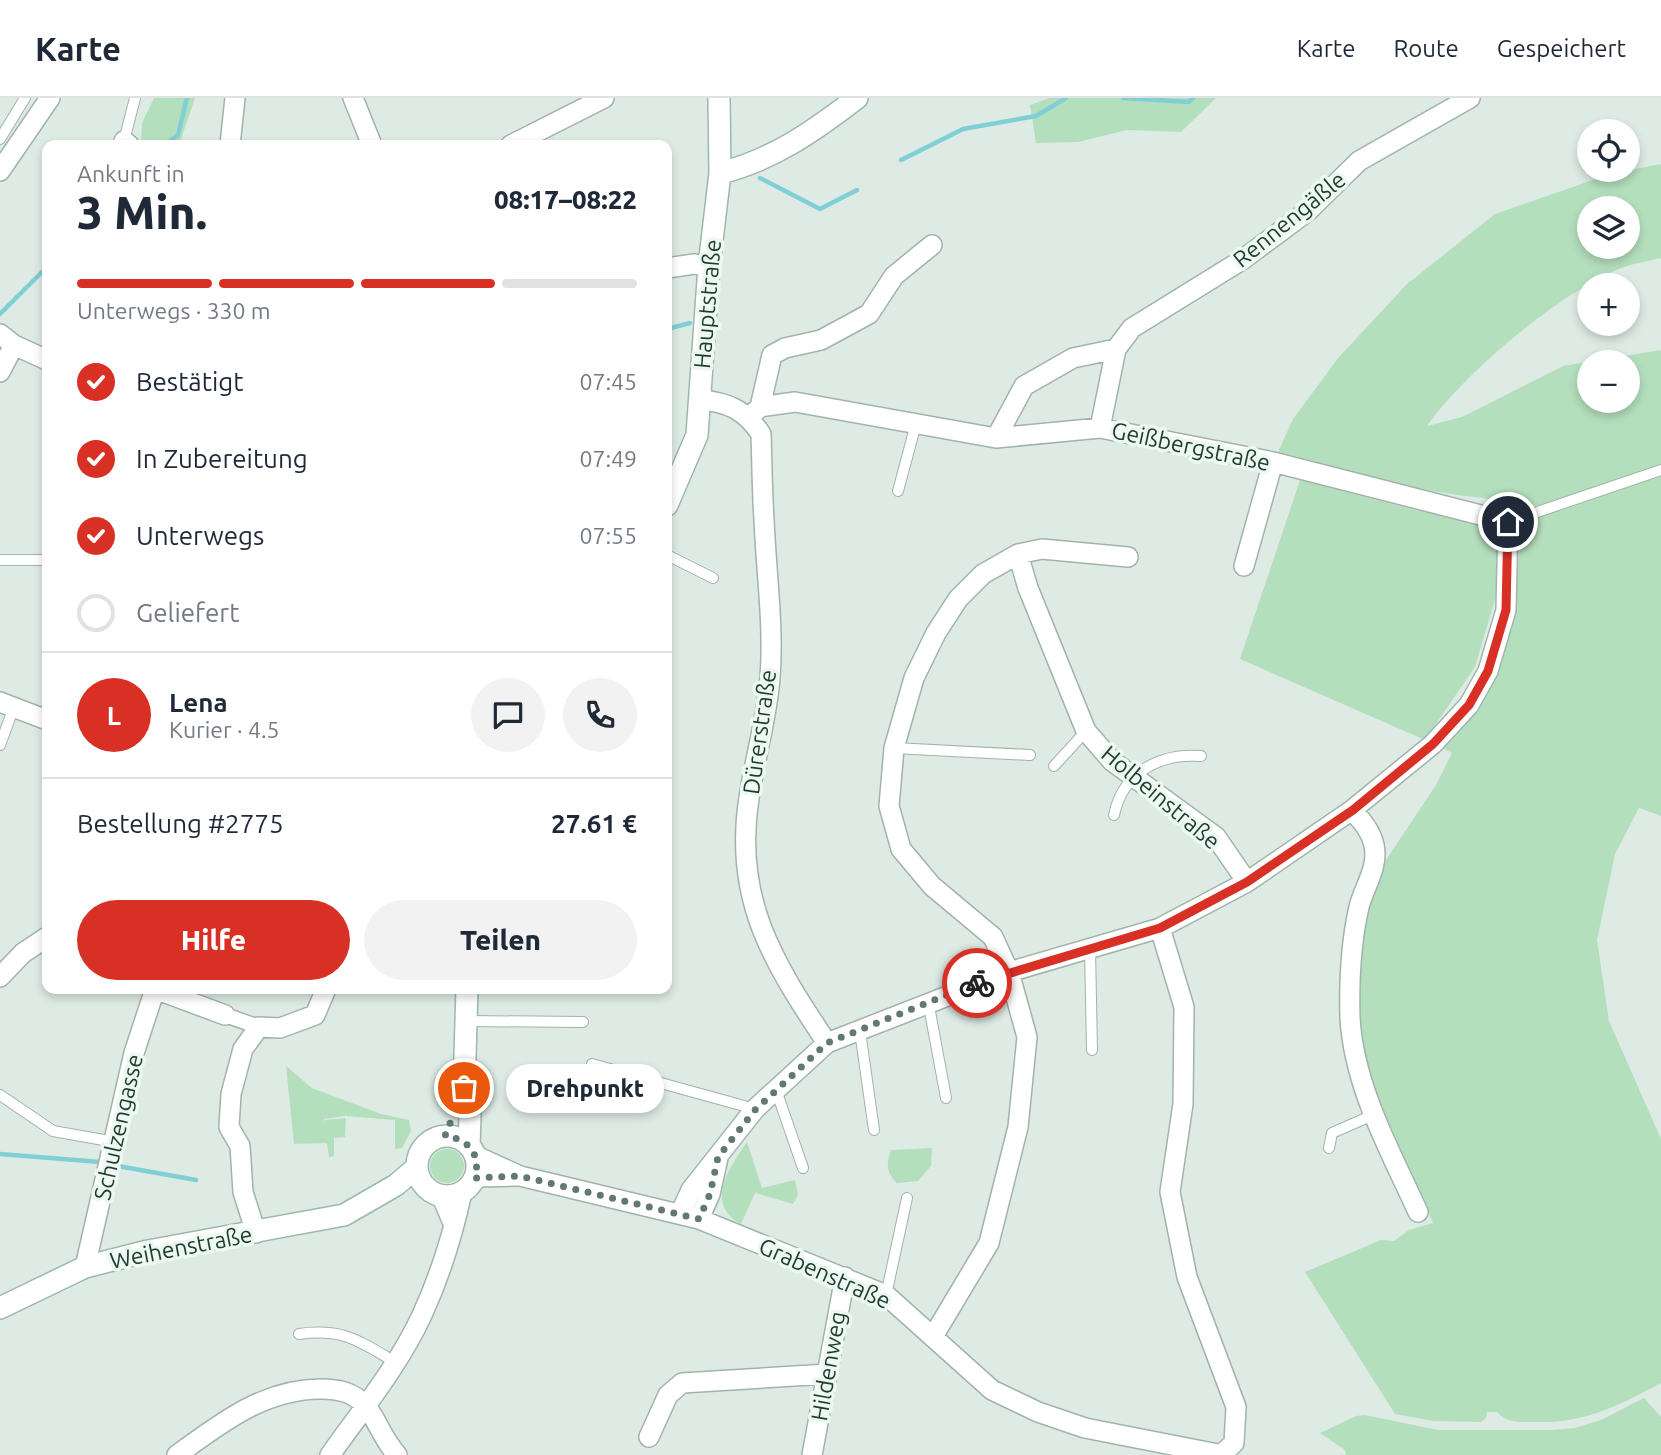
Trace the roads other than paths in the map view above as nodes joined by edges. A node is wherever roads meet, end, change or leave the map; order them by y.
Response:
1 (25, 98) edge
2 (50, 98) edge
3 (135, 98) edge
4 (235, 98) edge
5 (353, 98) edge
6 (604, 98) edge
7 (719, 98) edge
8 (857, 98) edge
9 (1470, 98) edge
10 (0, 139) edge
11 (128, 140) edge
12 (231, 140) edge
13 (370, 140) edge
14 (521, 140) edge
15 (0, 171) edge
16 (720, 173) junction
17 (932, 245) dead end
18 (672, 267) edge
19 (709, 267) junction
20 (7, 340) edge
21 (1116, 349) junction
22 (42, 358) edge
23 (0, 372) edge
24 (700, 400) junction
25 (755, 412) junction
26 (916, 425) junction
27 (1100, 428) junction
28 (996, 438) junction
29 (1273, 462) junction
30 (1661, 470) edge
31 (898, 491) dead end
32 (672, 493) edge
33 (1508, 522) junction
34 (1018, 554) junction
35 (1128, 557) dead end
36 (672, 558) edge
37 (42, 559) edge
38 (0, 560) edge
39 (1244, 566) dead end
40 (713, 578) dead end
41 (7, 704) edge
42 (42, 718) edge
43 (1086, 731) junction
44 (0, 745) edge
45 (894, 748) junction
46 (1030, 755) dead end
47 (1201, 756) dead end
48 (1054, 766) dead end
49 (1134, 779) junction
50 (1353, 810) junction
51 (1114, 815) dead end
52 (1247, 882) junction
53 (1160, 928) junction
54 (42, 940) edge
55 (1090, 948) junction
56 (1009, 972) junction
57 (0, 977) edge
58 (153, 994) edge
59 (168, 994) edge
60 (324, 994) edge
61 (467, 994) edge
62 (928, 1001) junction
63 (225, 1015) joint
64 (466, 1021) junction
65 (583, 1022) dead end
66 (259, 1027) junction
67 (860, 1031) junction
68 (827, 1043) junction
69 (1092, 1050) dead end
70 (592, 1064) dead end
71 (464, 1088) junction
72 (776, 1090) junction
73 (0, 1096) edge
74 (946, 1098) dead end
75 (755, 1110) junction
76 (1373, 1115) junction
77 (874, 1130) dead end
78 (445, 1136) junction
79 (115, 1142) junction
80 (1329, 1147) dead end
81 (472, 1151) junction
82 (417, 1167) junction
83 (803, 1168) dead end
84 (520, 1176) junction
85 (469, 1185) junction
86 (434, 1192) junction
87 (907, 1198) dead end
88 (367, 1203) junction
89 (1418, 1212) dead end
90 (690, 1216) junction
91 (453, 1223) junction
92 (256, 1233) junction
93 (85, 1267) junction
94 (845, 1277) junction
95 (886, 1295) junction
96 (0, 1308) edge
97 (299, 1334) dead end
98 (934, 1335) junction
99 (395, 1362) junction
100 (827, 1374) junction
101 (365, 1405) junction
102 (649, 1437) dead end
103 (177, 1455) edge
104 (330, 1455) edge
105 (397, 1455) edge
106 (812, 1455) edge
107 (1222, 1455) edge

1 - 10 lane
2 - 15 street
3 - 11 lane
4 - 12 street
5 - 13 street
6 - 14 street
7 - 16 main road, Hauptstraße
8 - 16 main road
9 - 21 street, Rennengäßle
16 - 19 main road, Hauptstraße
17 - 25 street
18 - 19 street
19 - 24 main road, Hauptstraße
20 - 22 street
20 - 23 street
21 - 27 street
21 - 28 street
24 - 25 street
24 - 32 main road, Hauptstraße
25 - 26 street, Geißbergstraße
25 - 68 street, Dürerstraße
26 - 28 street, Geißbergstraße
26 - 31 lane
27 - 28 street, Geißbergstraße
27 - 29 street, Geißbergstraße
29 - 33 street, Geißbergstraße
29 - 39 street
30 - 33 lane
33 - 50 street
34 - 35 street
34 - 43 street, Holbeinstraße
34 - 45 street
36 - 40 lane
37 - 38 lane
41 - 42 street
41 - 44 lane
43 - 48 lane
43 - 49 street, Holbeinstraße
45 - 46 lane
45 - 56 street
47 - 49 lane
49 - 51 lane
49 - 52 street, Holbeinstraße
50 - 52 street
50 - 76 street
52 - 53 street
53 - 55 street
53 - 107 street
54 - 57 street
55 - 56 street
55 - 69 lane
56 - 62 street
56 - 98 street
58 - 79 street, Schulzengasse
59 - 63 street
60 - 66 street
61 - 64 main road
62 - 67 street
62 - 74 lane
63 - 66 street
64 - 65 lane
64 - 71 main road
66 - 92 street
67 - 68 street
67 - 77 lane
68 - 72 street
70 - 75 lane
71 - 78 main road
71 - 81 main road
72 - 75 street
72 - 83 lane
73 - 79 lane
75 - 90 street
76 - 80 lane
76 - 89 street
78 - 81 main road
78 - 82 main road
79 - 93 street, Schulzengasse
81 - 84 street, Grabenstraße
81 - 85 main road
82 - 86 main road
82 - 88 main road, Weihenstraße
84 - 85 street, Grabenstraße
84 - 90 street, Grabenstraße
85 - 86 main road
85 - 91 street
86 - 88 main road, Weihenstraße
86 - 91 street
87 - 95 lane
88 - 92 main road, Weihenstraße
90 - 94 street, Grabenstraße
91 - 99 street
92 - 93 main road, Weihenstraße
93 - 96 main road, Weihenstraße
94 - 95 street, Grabenstraße
94 - 100 street, Hildenweg
95 - 98 street, Grabenstraße
97 - 99 lane
98 - 107 street, Grabenstraße
99 - 101 street
100 - 102 street
100 - 106 street, Hildenweg
101 - 103 street
101 - 104 street
101 - 105 street

